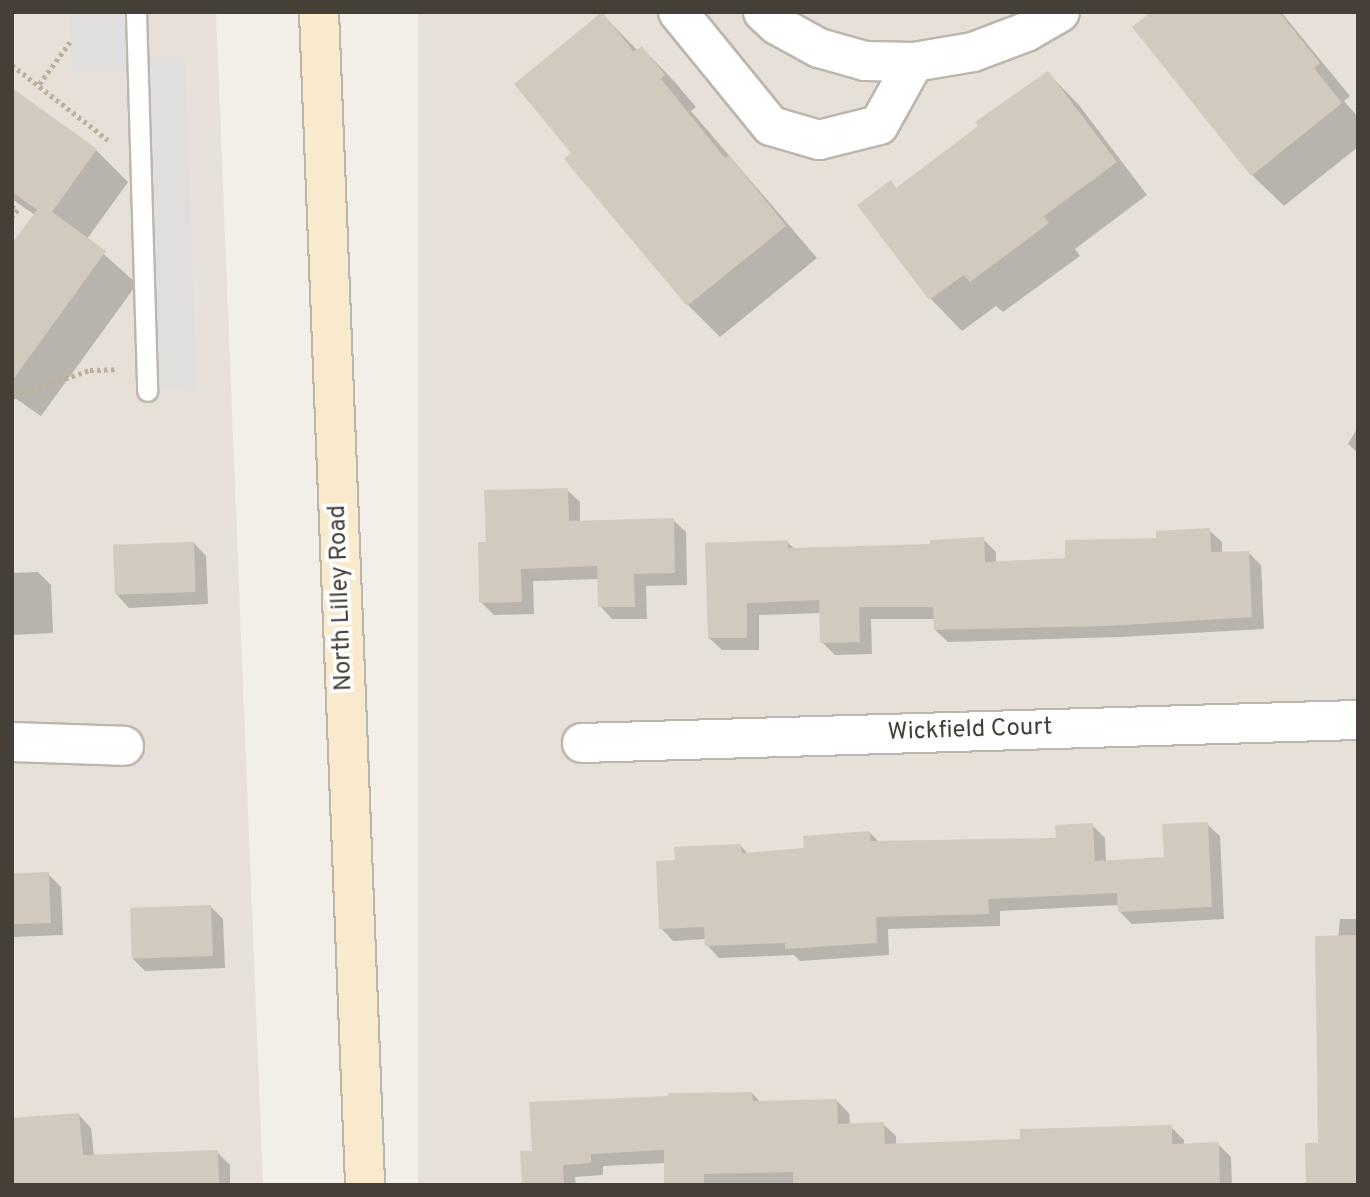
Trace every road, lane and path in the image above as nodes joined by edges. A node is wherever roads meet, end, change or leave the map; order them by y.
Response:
1 (136, 12) edge
2 (319, 12) edge
3 (678, 12) edge
4 (763, 12) edge
5 (1060, 12) edge
6 (70, 42) dead end
7 (914, 62) junction
8 (12, 65) edge
9 (39, 84) junction
10 (114, 145) dead end
11 (12, 206) edge
12 (12, 218) edge
13 (128, 368) dead end
14 (147, 391) dead end
15 (12, 397) edge
16 (1358, 720) edge
17 (12, 742) edge
18 (582, 743) dead end
19 (124, 746) dead end
20 (365, 1185) edge

1 - 14 lane
2 - 20 street, North Lilley Road
3 - 7 street
4 - 7 street
5 - 7 street
6 - 9 path
8 - 9 path
9 - 10 path
11 - 12 path
13 - 15 path
16 - 18 street, Wickfield Court
17 - 19 street

